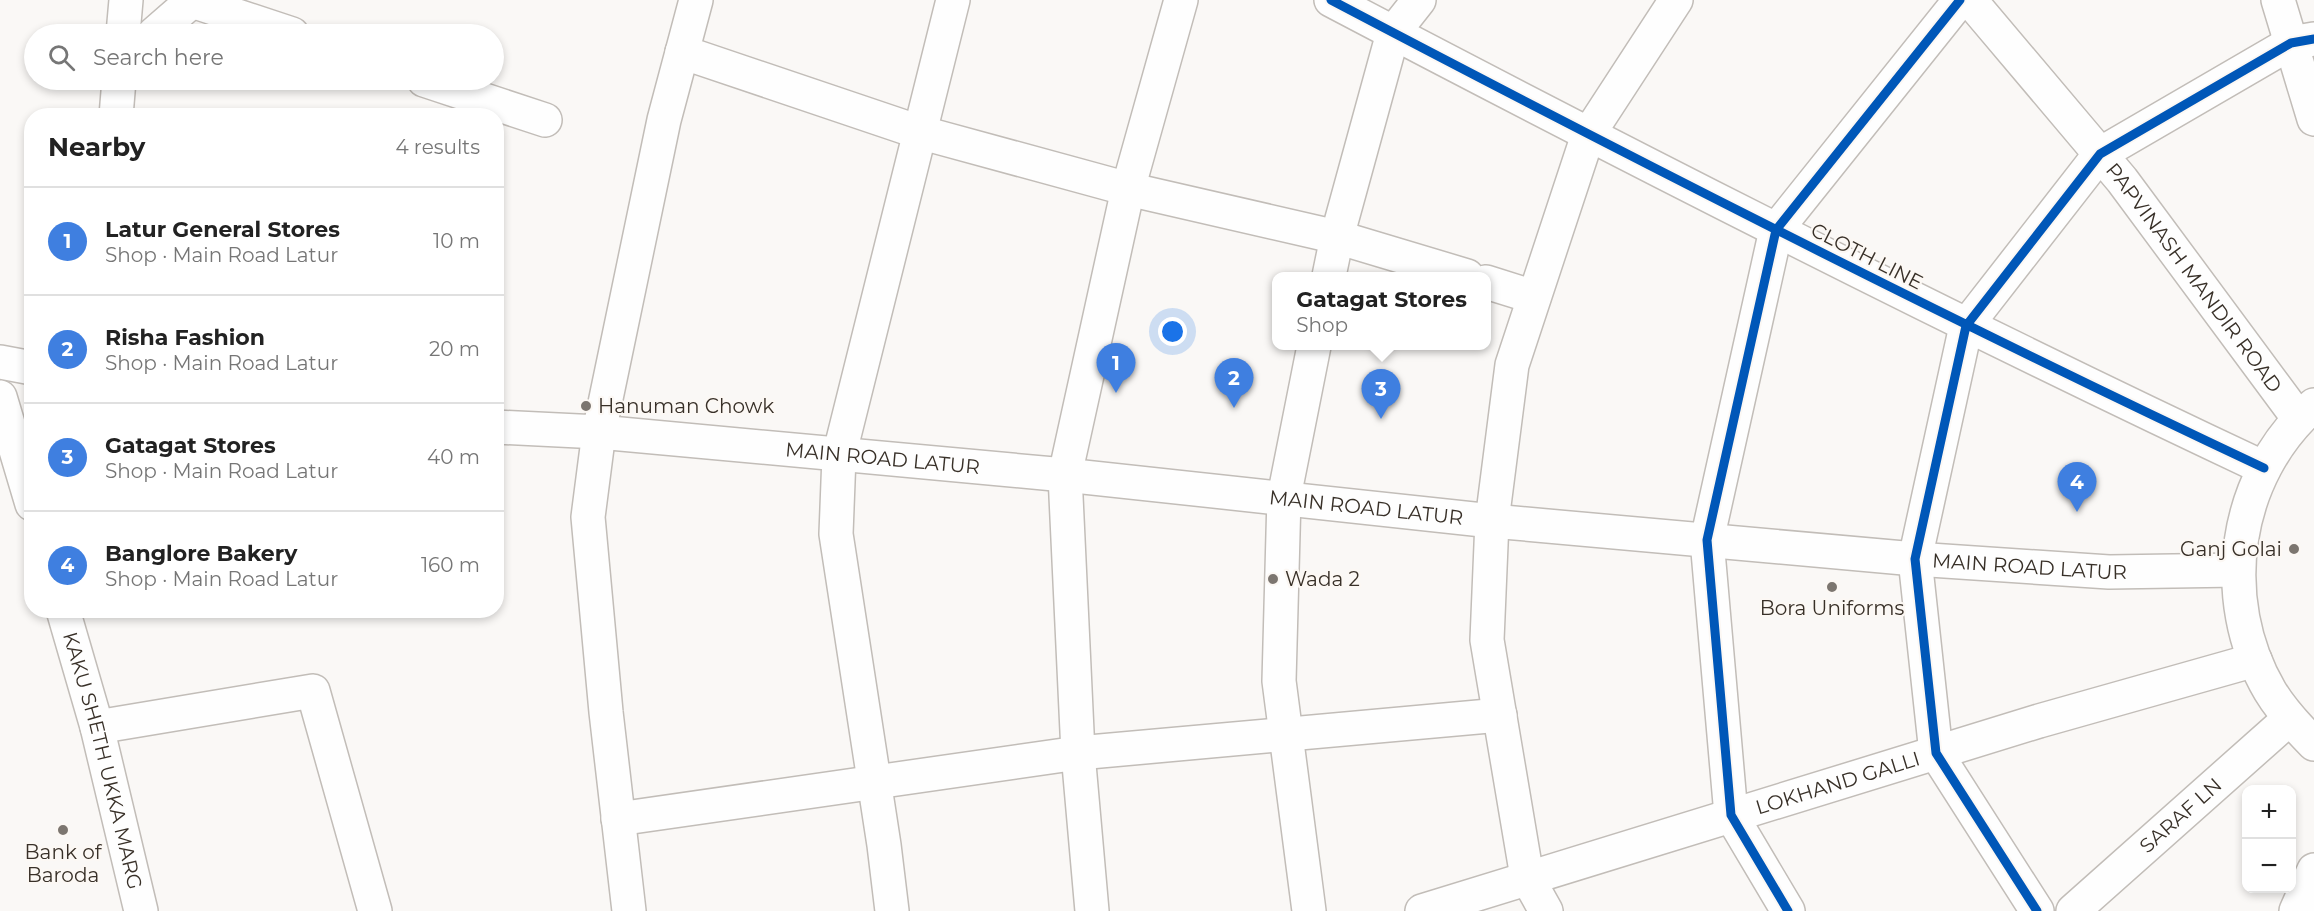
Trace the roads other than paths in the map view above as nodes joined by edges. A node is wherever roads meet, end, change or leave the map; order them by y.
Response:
1 (126, 0) edge
2 (193, 0) edge
3 (696, 0) edge
4 (952, 0) edge
5 (1181, 0) edge
6 (1331, 0) edge
7 (1419, 0) edge
8 (1676, 0) edge
9 (1960, 0) edge
10 (1970, 0) edge
11 (2278, 0) edge
12 (124, 24) edge
13 (165, 24) edge
14 (263, 24) edge
15 (1393, 33) junction
16 (2303, 41) edge
17 (682, 52) junction
18 (118, 90) edge
19 (454, 90) edge
20 (117, 108) edge
21 (2314, 119) edge
22 (545, 120) dead end
23 (919, 132) junction
24 (1588, 135) junction
25 (2100, 154) junction
26 (1128, 189) junction
27 (1776, 230) junction
28 (1336, 237) junction
29 (1330, 272) edge
30 (1454, 272) edge
31 (1491, 284) edge
32 (1534, 297) junction
33 (1966, 326) junction
34 (1313, 350) edge
35 (0, 362) edge
36 (24, 366) edge
37 (0, 397) edge
38 (2306, 412) edge
39 (504, 427) edge
40 (599, 432) junction
41 (839, 456) junction
42 (2264, 468) junction
43 (1065, 475) junction
44 (24, 477) edge
45 (1284, 496) junction
46 (1492, 521) junction
47 (1707, 540) junction
48 (1915, 559) junction
49 (2238, 570) junction
50 (65, 618) edge
51 (2255, 660) junction
52 (1500, 715) junction
53 (2289, 719) junction
54 (97, 727) junction
55 (1286, 732) junction
56 (2314, 744) edge
57 (1078, 753) junction
58 (1936, 753) junction
59 (875, 784) junction
60 (1731, 815) junction
61 (618, 819) junction
62 (2314, 870) edge
63 (1527, 877) junction
64 (141, 911) edge
65 (375, 911) edge
66 (629, 911) edge
67 (892, 911) edge
68 (1092, 911) edge
69 (1310, 911) edge
70 (1422, 911) edge
71 (1546, 911) edge
72 (1788, 911) edge
73 (2037, 911) edge
74 (2073, 911) edge
75 (2296, 911) edge

1 - 12 street
2 - 13 street
2 - 14 street
3 - 17 street
4 - 23 street
5 - 26 street
6 - 15 street, CLOTH LINE
7 - 15 street
8 - 24 street
9 - 27 street
10 - 25 street, PAPVINASH MANDIR ROAD
11 - 16 street
15 - 24 street, CLOTH LINE
15 - 28 street
16 - 21 street
16 - 25 street
17 - 23 street
17 - 40 street
18 - 20 street
19 - 22 street
23 - 26 street
23 - 41 street
24 - 27 street, CLOTH LINE
24 - 32 street
25 - 33 street
25 - 38 street, PAPVINASH MANDIR ROAD
26 - 28 street
26 - 43 street
27 - 33 street, CLOTH LINE
27 - 47 street
28 - 29 street
28 - 30 street
31 - 32 street
32 - 46 street
33 - 42 street, CLOTH LINE
33 - 48 street
34 - 45 street
35 - 36 street
37 - 44 street
38 - 42 street
39 - 40 street, MAIN ROAD LATUR
40 - 41 street, MAIN ROAD LATUR
40 - 61 street
41 - 43 street, MAIN ROAD LATUR
41 - 59 street
42 - 49 street
43 - 45 street, MAIN ROAD LATUR
43 - 57 street
45 - 46 street, MAIN ROAD LATUR
45 - 55 street
46 - 47 street, MAIN ROAD LATUR
46 - 52 street
47 - 48 street, MAIN ROAD LATUR
47 - 60 street
48 - 49 street, MAIN ROAD LATUR
48 - 58 street
49 - 51 street
50 - 54 street, KAKU SHETH UKKA MARG
51 - 53 street
51 - 58 street, LOKHAND GALLI
52 - 55 street
52 - 63 street
53 - 56 street
53 - 74 street, SARAF LN
54 - 64 street, KAKU SHETH UKKA MARG
54 - 65 street
55 - 57 street
55 - 69 street
57 - 59 street
57 - 68 street
58 - 60 street, LOKHAND GALLI
58 - 73 street
59 - 61 street
59 - 67 street
60 - 63 street, LOKHAND GALLI
60 - 72 street
61 - 66 street
62 - 75 street
63 - 70 street, LOKHAND GALLI
63 - 71 street

